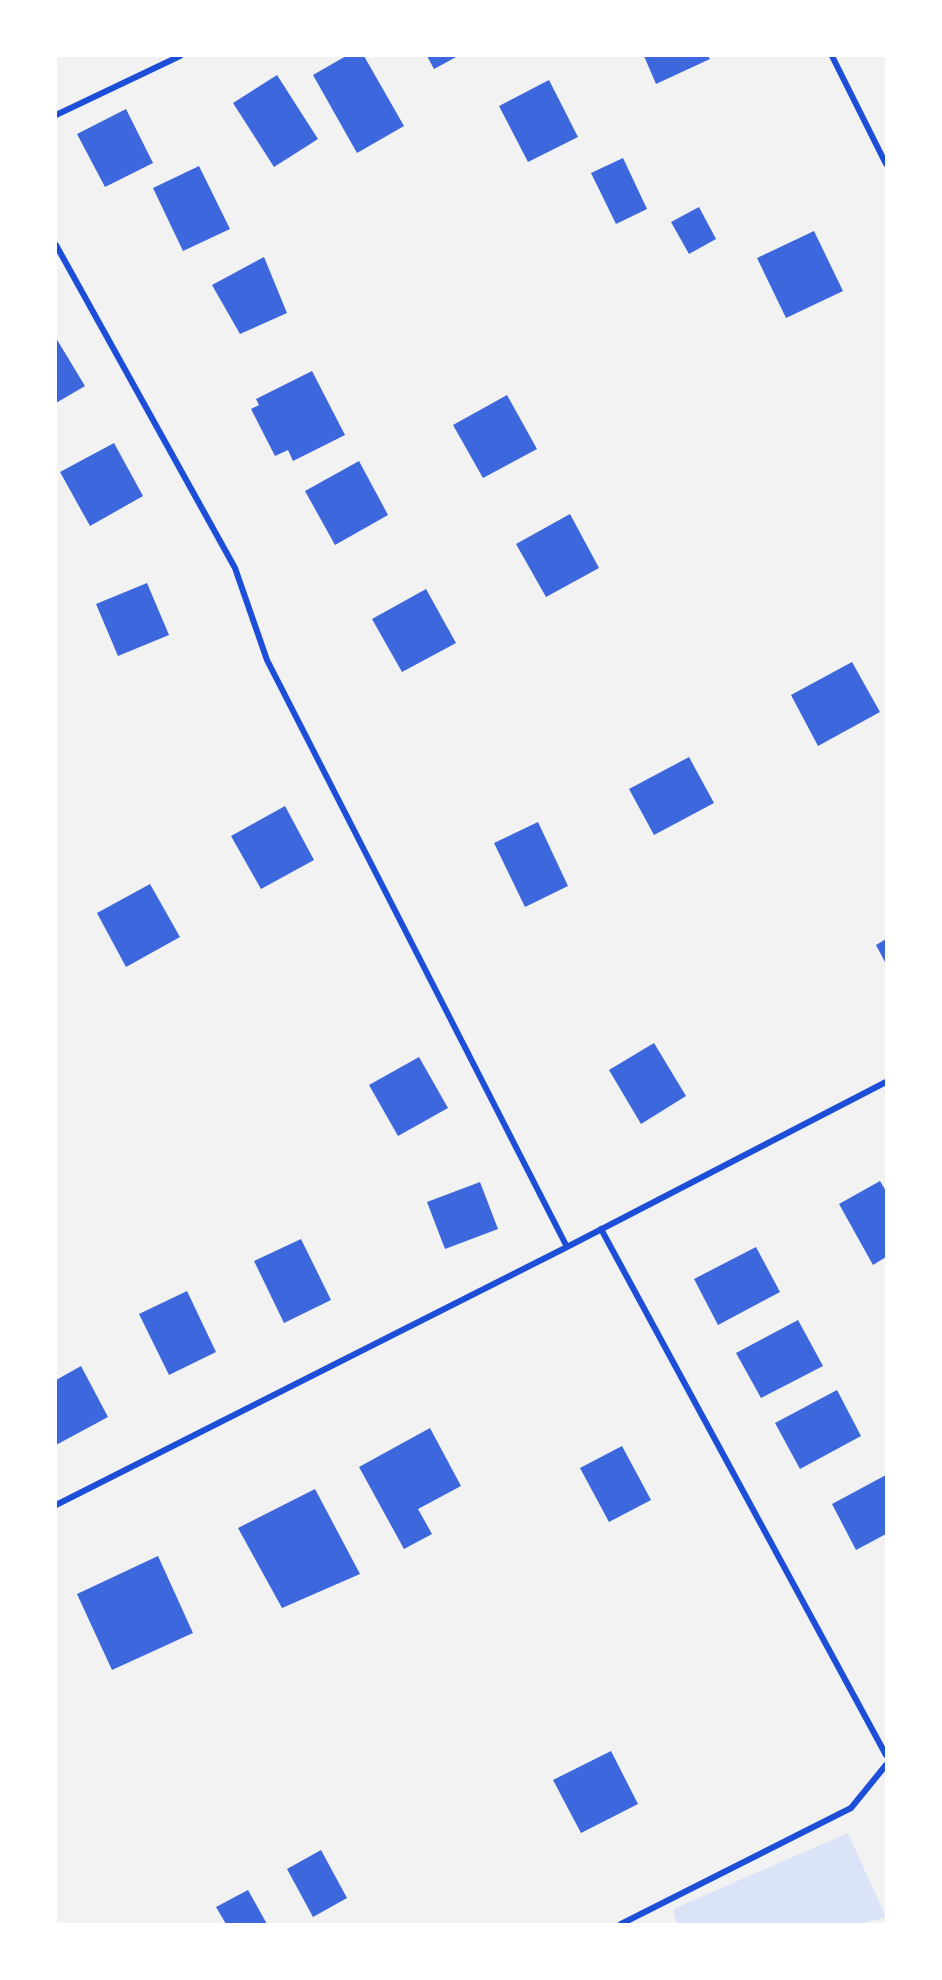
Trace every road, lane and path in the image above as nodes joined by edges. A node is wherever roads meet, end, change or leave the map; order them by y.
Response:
1 (180, 56) edge
2 (831, 56) edge
3 (56, 115) edge
4 (886, 164) edge
5 (56, 246) edge
6 (886, 1082) edge
7 (601, 1229) junction
8 (567, 1247) junction
9 (56, 1504) edge
10 (886, 1755) edge
11 (886, 1765) edge
12 (621, 1924) edge

1 - 3 street
2 - 4 street
5 - 8 street
6 - 7 street
7 - 8 street
7 - 10 street
8 - 9 street
11 - 12 street

